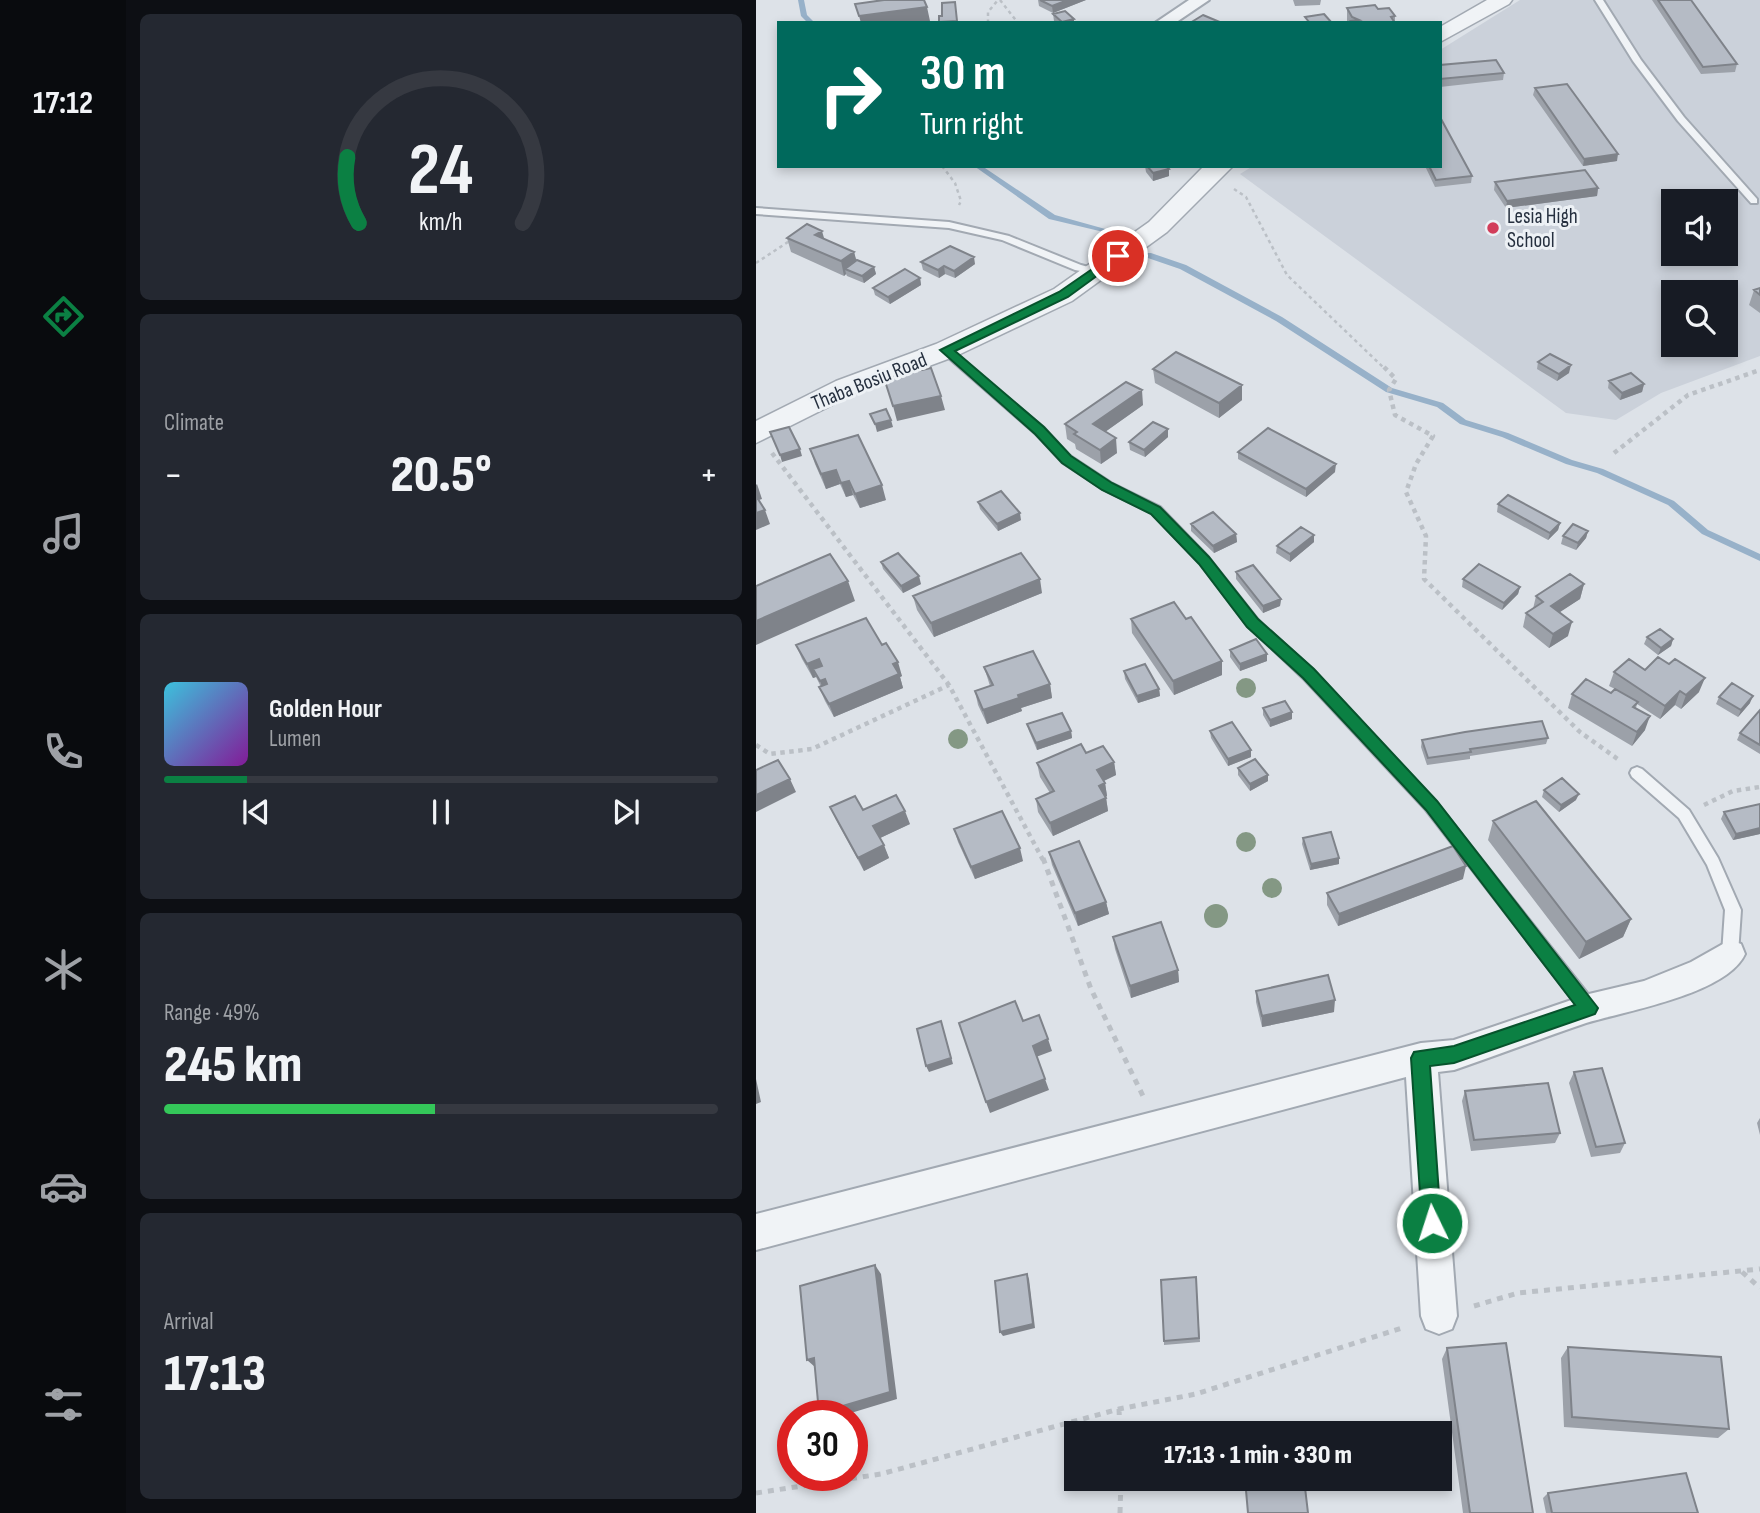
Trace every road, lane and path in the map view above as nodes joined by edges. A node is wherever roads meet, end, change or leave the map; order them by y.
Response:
1 (999, 0) edge
2 (1502, 0) edge
3 (1599, 0) edge
4 (1168, 3) dead end
5 (1194, 4) edge
6 (988, 21) edge
7 (1016, 21) edge
8 (1166, 21) edge
9 (1442, 35) edge
10 (944, 168) edge
11 (1210, 169) edge
12 (1754, 201) dead end
13 (756, 211) edge
14 (826, 215) junction
15 (949, 225) junction
16 (756, 262) edge
17 (1098, 271) junction
18 (946, 350) junction
19 (1760, 370) edge
20 (756, 433) edge
21 (1614, 453) dead end
22 (949, 685) junction
23 (756, 745) edge
24 (1637, 773) joint
25 (1760, 787) edge
26 (1684, 814) junction
27 (1730, 954) joint
28 (1589, 1008) junction
29 (1421, 1058) junction
30 (1158, 1128) junction
31 (756, 1232) edge
32 (1760, 1269) edge
33 (1741, 1271) junction
34 (1760, 1288) edge
35 (1439, 1316) junction
36 (1119, 1409) junction
37 (1120, 1421) edge
38 (1121, 1491) edge
39 (756, 1493) edge
40 (1120, 1513) edge

1 - 6 path
1 - 7 path
2 - 9 street
3 - 12 lane
4 - 5 street
5 - 8 street
10 - 15 path
11 - 17 street, Thaba Bosiu Road
11 - 24 path
13 - 14 lane
14 - 15 lane
14 - 16 path
15 - 17 lane
17 - 18 street, Thaba Bosiu Road
18 - 20 street, Thaba Bosiu Road
18 - 28 lane
19 - 21 path
20 - 22 path
22 - 23 path
22 - 30 path
24 - 26 lane
25 - 26 path
26 - 27 lane
27 - 28 street
28 - 29 street
29 - 30 street
29 - 35 street
30 - 31 street
32 - 33 path
33 - 34 path
33 - 35 path
35 - 36 path
36 - 37 path
36 - 39 path
38 - 40 path

